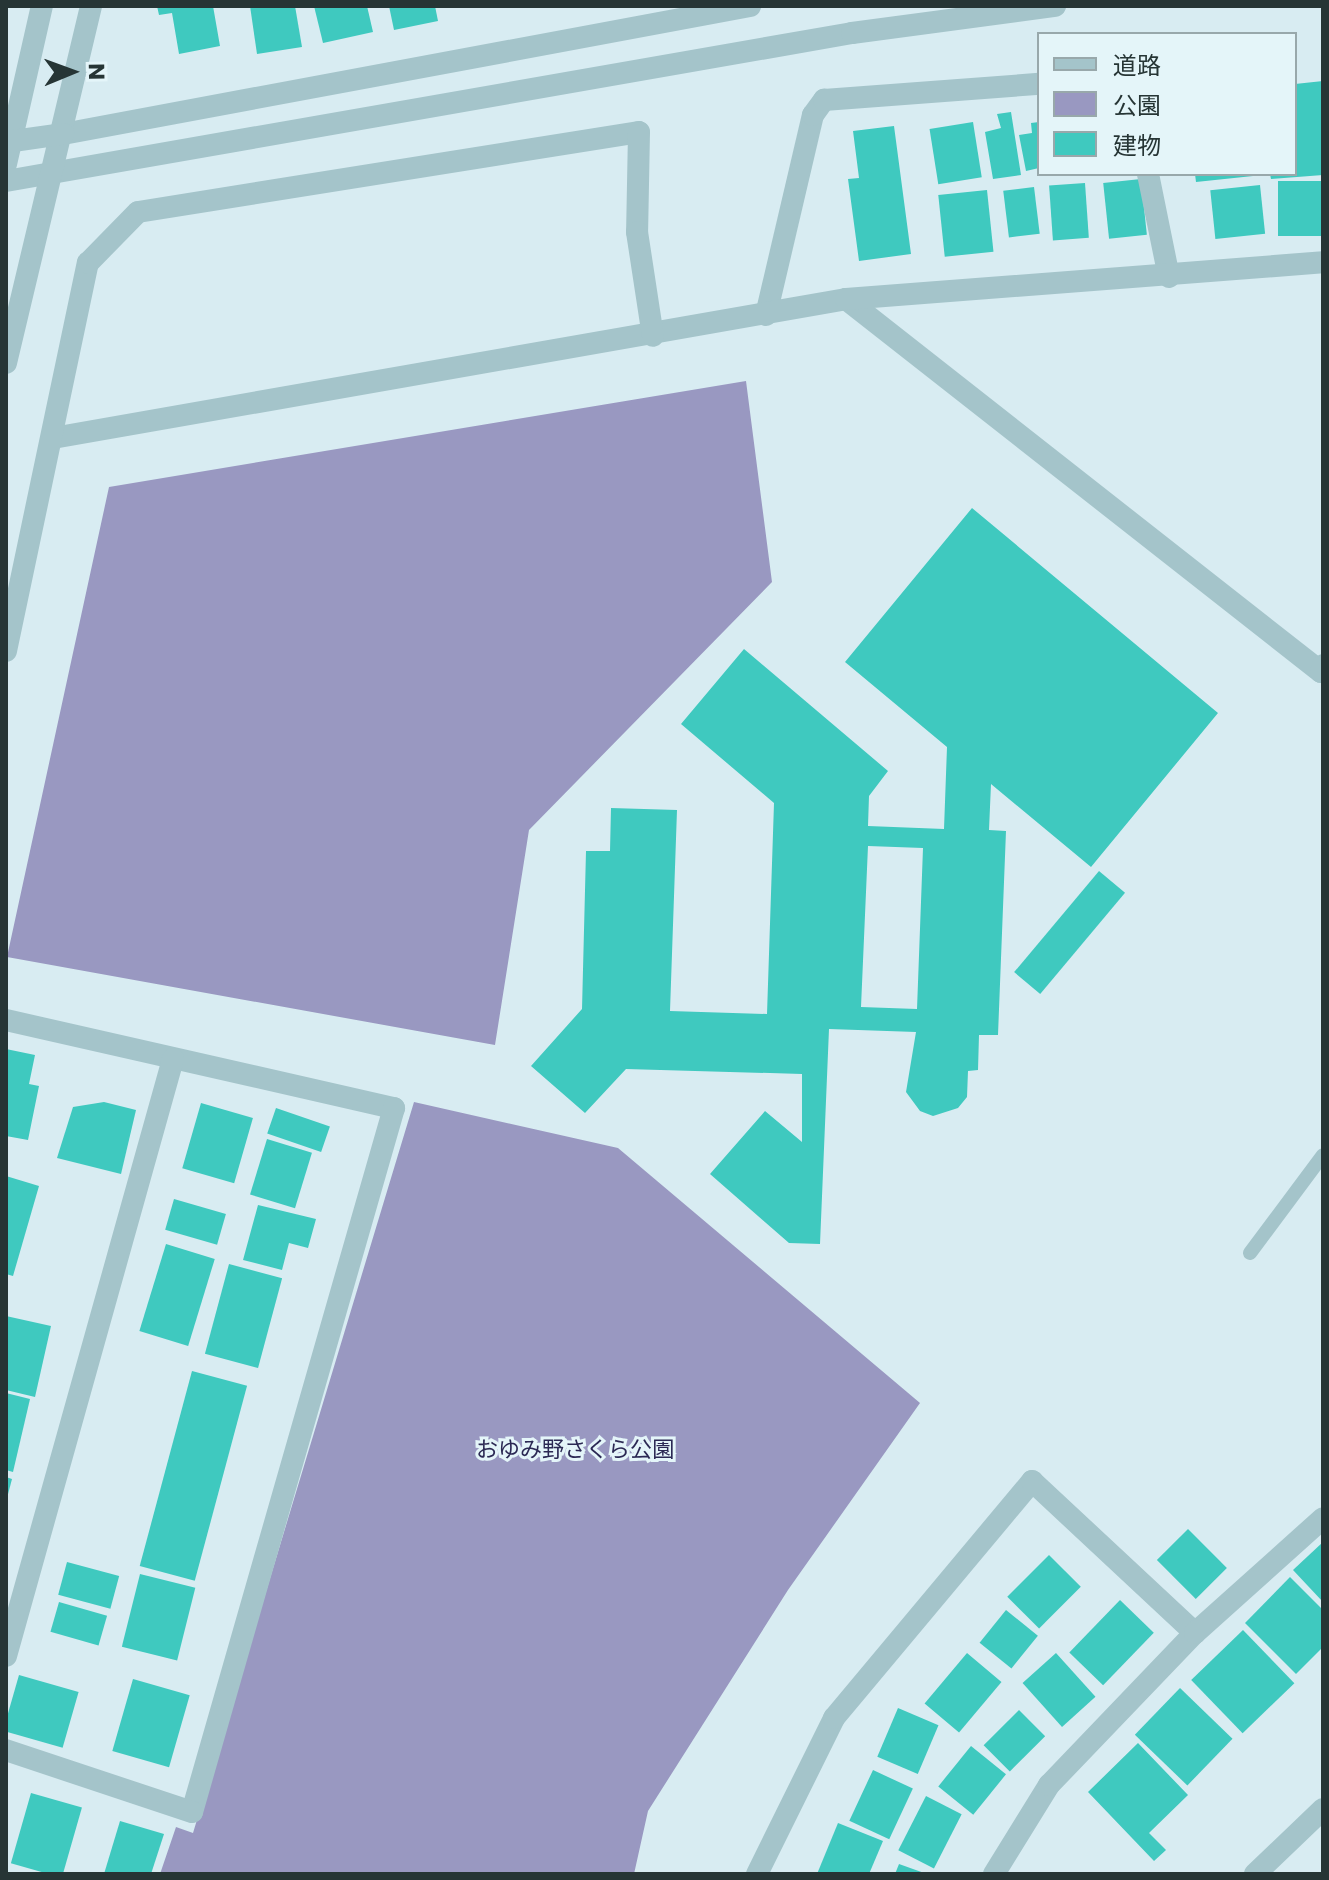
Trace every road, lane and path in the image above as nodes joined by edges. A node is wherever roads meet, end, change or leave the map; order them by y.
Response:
1 (42, 6) edge
2 (91, 6) edge
3 (750, 6) edge
4 (1055, 6) edge
5 (694, 11) edge
6 (1037, 84) edge
7 (63, 134) junction
8 (6, 142) edge
9 (6, 164) edge
10 (52, 172) junction
11 (1148, 176) edge
12 (6, 181) edge
13 (1323, 262) edge
14 (1169, 277) junction
15 (846, 299) junction
16 (766, 315) junction
17 (653, 336) junction
18 (6, 363) edge
19 (53, 438) junction
20 (6, 651) edge
21 (1323, 665) edge
22 (6, 1020) edge
23 (173, 1059) junction
24 (1323, 1155) edge
25 (1250, 1253) dead end
26 (1323, 1518) edge
27 (1195, 1633) junction
28 (6, 1656) edge
29 (6, 1750) edge
30 (1323, 1809) edge
31 (757, 1874) edge
32 (994, 1874) edge
33 (1255, 1874) edge

1 - 9 street
2 - 7 street
3 - 5 street
4 - 10 street
5 - 7 street
6 - 16 street
7 - 8 street, bridge
7 - 10 street
10 - 12 street
10 - 18 street
11 - 14 street
13 - 14 street
14 - 15 street
15 - 16 street
15 - 21 street
16 - 17 street
17 - 19 street
17 - 19 street
19 - 20 street
22 - 23 street
23 - 28 street
23 - 29 street
24 - 25 lane
26 - 27 street
27 - 31 street
27 - 32 street
30 - 33 street

